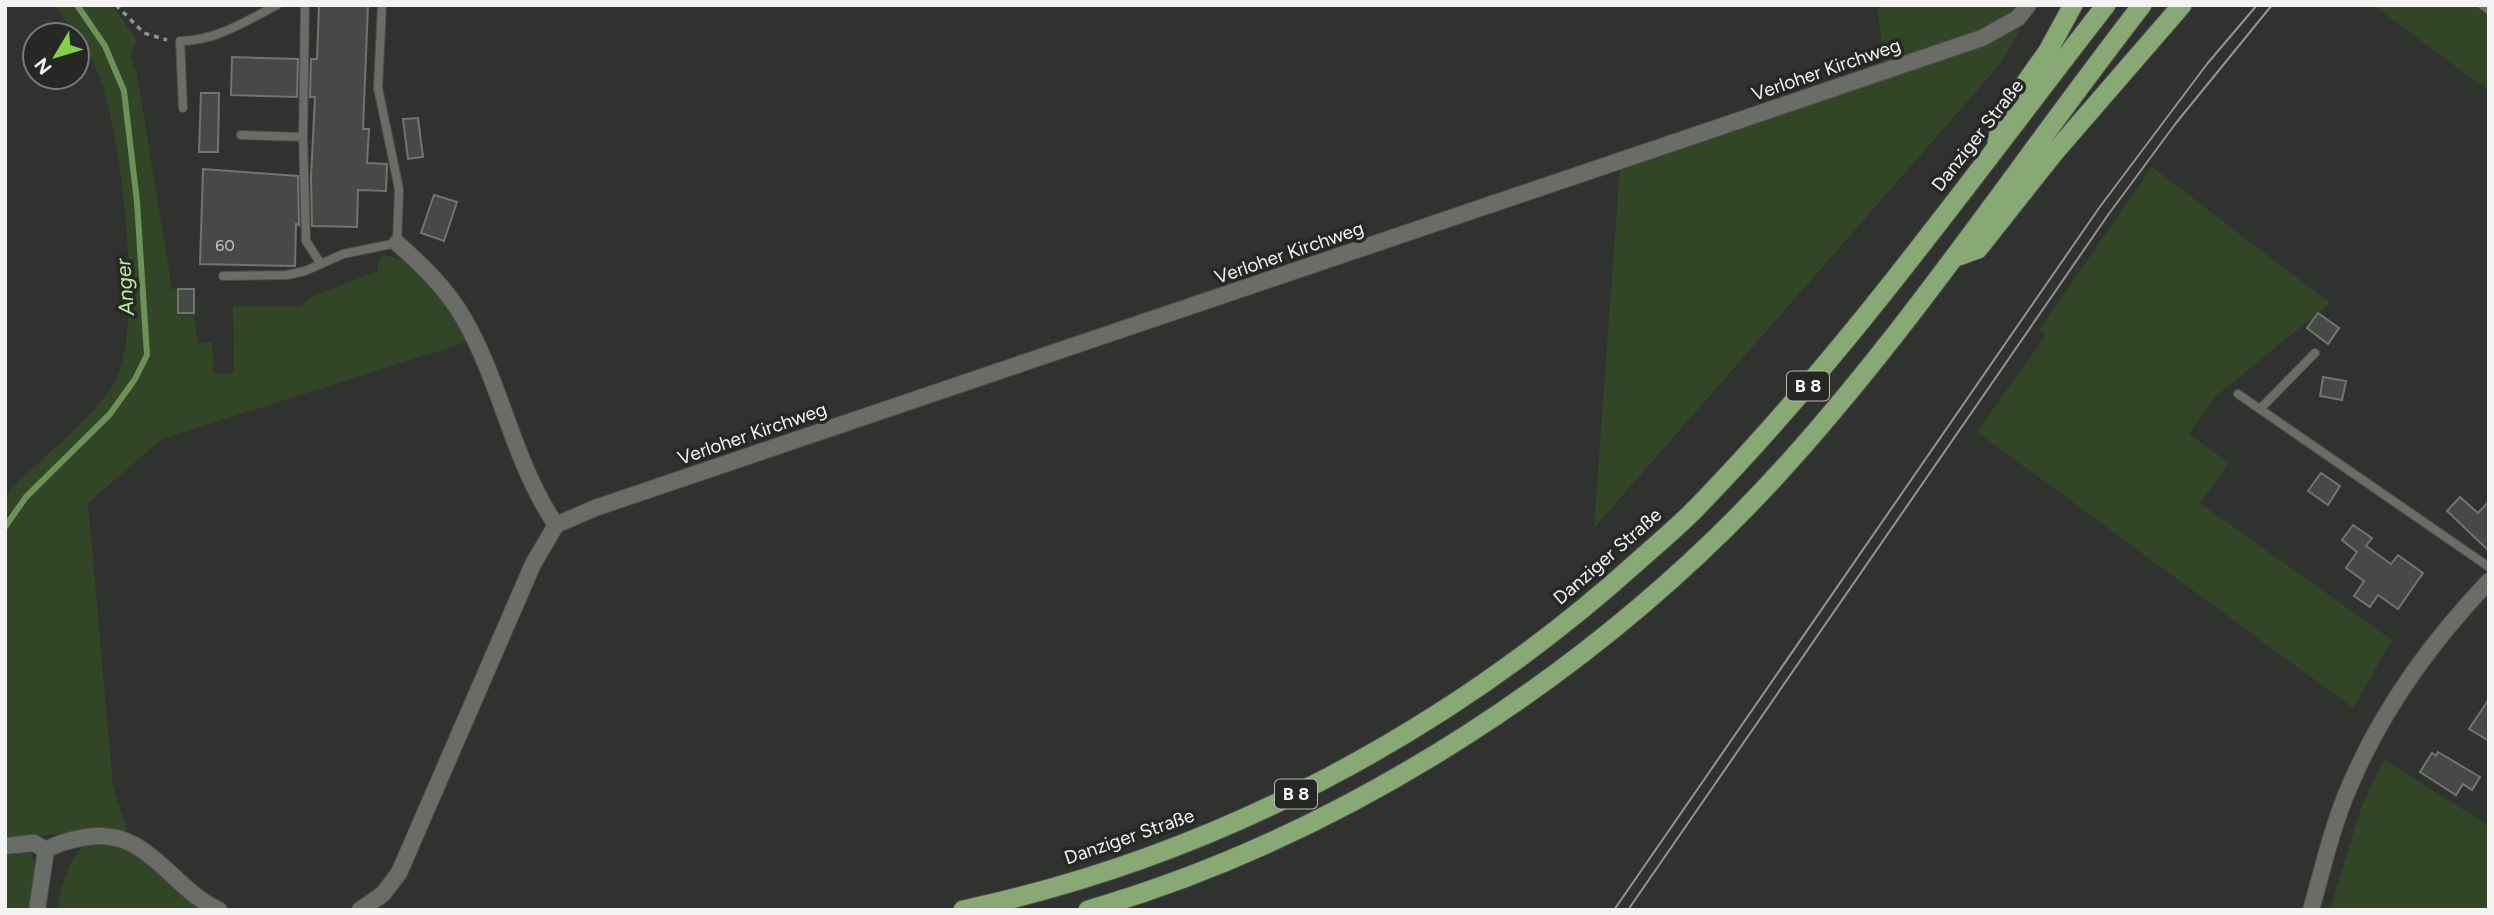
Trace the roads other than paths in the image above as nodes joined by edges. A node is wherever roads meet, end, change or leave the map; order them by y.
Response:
1 (278, 5) edge
2 (305, 5) edge
3 (382, 5) edge
4 (2028, 5) edge
5 (2073, 5) edge
6 (2106, 5) edge
7 (2142, 5) edge
8 (2182, 5) edge
9 (2482, 5) edge
10 (2489, 10) edge
11 (183, 108) dead end
12 (241, 135) dead end
13 (303, 136) junction
14 (1996, 147) junction
15 (397, 243) junction
16 (1956, 257) junction
17 (321, 264) junction
18 (223, 276) dead end
19 (2315, 353) dead end
20 (2238, 394) dead end
21 (2260, 409) junction
22 (556, 525) junction
23 (2489, 567) edge
24 (2489, 581) edge
25 (5, 846) edge
26 (46, 850) junction
27 (37, 910) edge
28 (219, 910) edge
29 (360, 910) edge
30 (963, 910) edge
31 (1088, 910) edge
32 (2311, 910) edge

1 - 11 lane
2 - 13 lane
3 - 15 lane
4 - 22 street, Verloher Kirchweg
5 - 14 highway
6 - 14 highway, Danziger Straße / B 8
7 - 16 highway, B 8
8 - 16 highway
9 - 10 lane
12 - 13 lane
13 - 17 lane
14 - 30 highway, Danziger Straße / B 8
15 - 17 lane
15 - 22 street
16 - 31 highway, B 8
17 - 18 lane
19 - 21 lane
20 - 21 lane
21 - 23 lane
22 - 29 street
24 - 32 street
25 - 26 street
26 - 27 street
26 - 28 street

